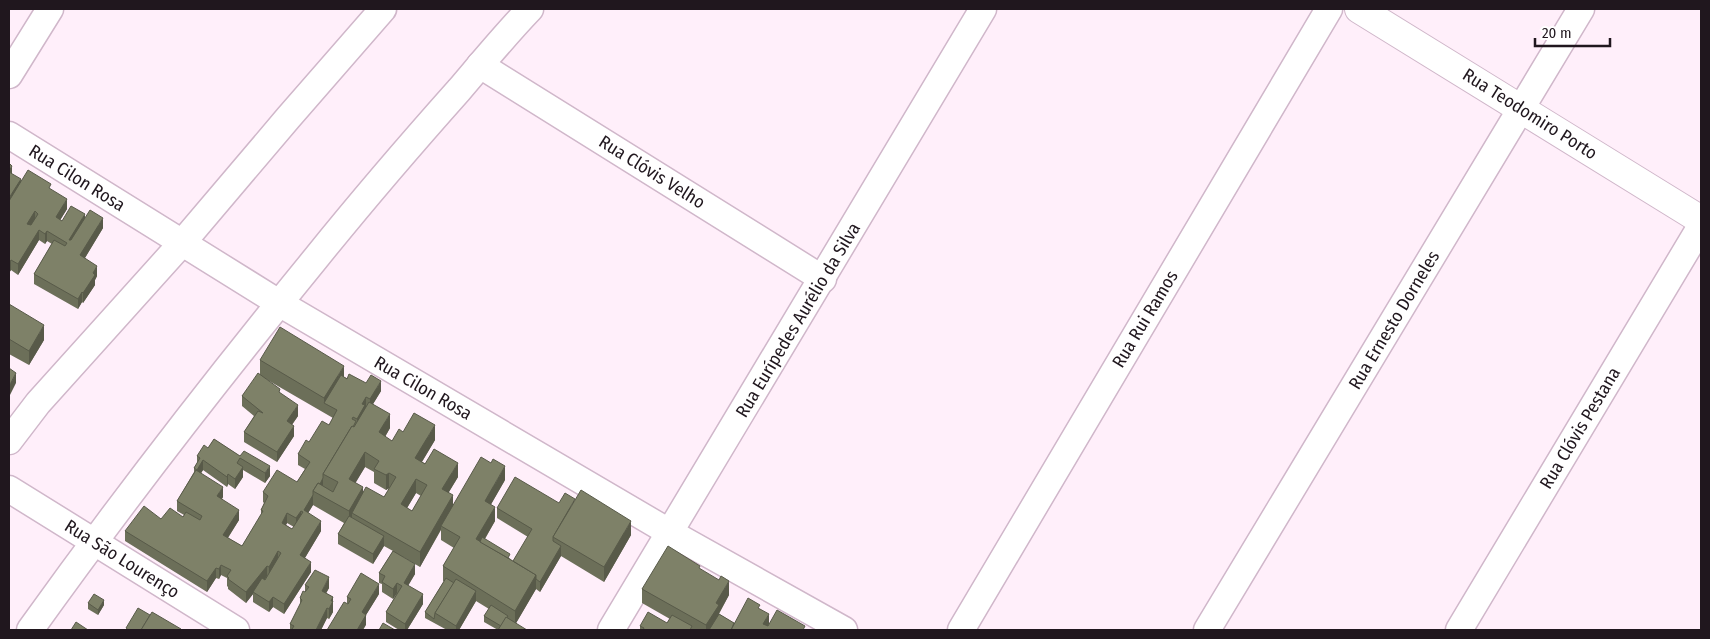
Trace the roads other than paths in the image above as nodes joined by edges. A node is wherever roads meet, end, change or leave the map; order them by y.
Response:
1 (50, 9) edge
2 (383, 9) edge
3 (530, 9) edge
4 (983, 9) edge
5 (1329, 9) edge
6 (1359, 9) edge
7 (1581, 9) edge
8 (480, 65) junction
9 (9, 75) edge
10 (1522, 108) junction
11 (9, 135) edge
12 (1701, 220) edge
13 (1701, 226) edge
14 (182, 243) junction
15 (823, 279) junction
16 (279, 303) junction
17 (9, 441) edge
18 (9, 489) edge
19 (670, 532) junction
20 (94, 542) junction
21 (30, 630) edge
22 (236, 630) edge
23 (611, 630) edge
24 (844, 630) edge
25 (961, 630) edge
26 (1207, 630) edge
27 (1459, 630) edge

1 - 9 street
2 - 14 street
3 - 8 street
4 - 15 street, Rua Eurípedes Aurélio da Silva
5 - 25 street, Rua Rui Ramos
6 - 10 main road, Rua Teodomiro Porto
7 - 10 street, Rua Ernesto Dorneles
8 - 15 street, Rua Clóvis Velho
8 - 16 street
10 - 12 main road, Rua Teodomiro Porto
10 - 26 street, Rua Ernesto Dorneles
11 - 14 street, Rua Cilon Rosa
13 - 27 street, Rua Clóvis Pestana
14 - 16 street, Rua Cilon Rosa
14 - 17 street
15 - 19 street, Rua Eurípedes Aurélio da Silva
16 - 19 street, Rua Cilon Rosa
16 - 20 street
18 - 20 street, Rua São Lourenço
19 - 23 street, Rua Eurípedes Aurélio da Silva
19 - 24 street, Rua Cilon Rosa
20 - 21 street
20 - 22 street, Rua São Lourenço

